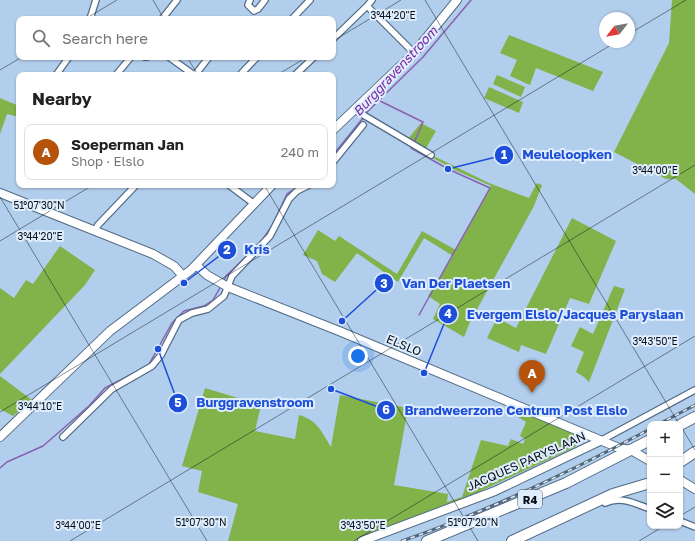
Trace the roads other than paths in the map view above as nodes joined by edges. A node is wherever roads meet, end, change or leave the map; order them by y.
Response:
1 (96, 0) edge
2 (177, 0) edge
3 (250, 0) edge
4 (263, 0) edge
5 (310, 0) edge
6 (372, 0) edge
7 (458, 0) edge
8 (367, 6) junction
9 (91, 16) edge
10 (164, 16) edge
11 (295, 16) edge
12 (336, 36) edge
13 (414, 53) junction
14 (67, 60) edge
15 (128, 60) edge
16 (173, 60) edge
17 (206, 60) edge
18 (254, 60) edge
19 (311, 60) edge
20 (58, 72) edge
21 (118, 72) edge
22 (190, 72) edge
23 (196, 72) edge
24 (243, 72) edge
25 (298, 72) edge
26 (355, 110) junction
27 (363, 125) dead end
28 (336, 127) edge
29 (431, 155) dead end
30 (336, 158) edge
31 (133, 188) edge
32 (234, 188) edge
33 (269, 188) edge
34 (303, 188) edge
35 (0, 193) edge
36 (253, 203) junction
37 (95, 230) junction
38 (196, 265) junction
39 (183, 276) junction
40 (224, 285) junction
41 (695, 390) edge
42 (695, 417) edge
43 (683, 423) edge
44 (0, 437) edge
45 (63, 437) dead end
46 (600, 441) junction
47 (647, 442) edge
48 (631, 450) junction
49 (695, 452) edge
50 (647, 459) edge
51 (683, 460) edge
52 (683, 482) edge
53 (647, 484) edge
54 (695, 489) edge
55 (594, 508) dead end
56 (647, 508) edge
57 (683, 522) edge
58 (695, 527) edge
59 (362, 541) edge
60 (426, 541) edge
61 (512, 541) edge

1 - 9 street
2 - 10 street
3 - 4 street
5 - 11 street
6 - 8 street
7 - 13 street
8 - 12 street
8 - 13 street
13 - 26 street
14 - 20 street
15 - 21 street
16 - 22 street
17 - 23 street
18 - 24 street
19 - 25 street
26 - 28 street
26 - 29 street
27 - 30 street
31 - 37 street
32 - 36 street
33 - 36 street
34 - 40 street
35 - 37 street
36 - 38 street
37 - 39 street
38 - 39 street
38 - 40 street, ELSLO
39 - 44 street
40 - 45 street
40 - 46 street, ELSLO
41 - 46 street, JACQUES PARYSLAAN
42 - 43 highway
46 - 48 street, ELSLO
46 - 59 street, JACQUES PARYSLAAN
47 - 48 highway, R4
48 - 50 street, ELSLO
48 - 60 highway, R4
49 - 51 highway
52 - 54 street
53 - 61 highway, R4
55 - 56 street
57 - 58 street

